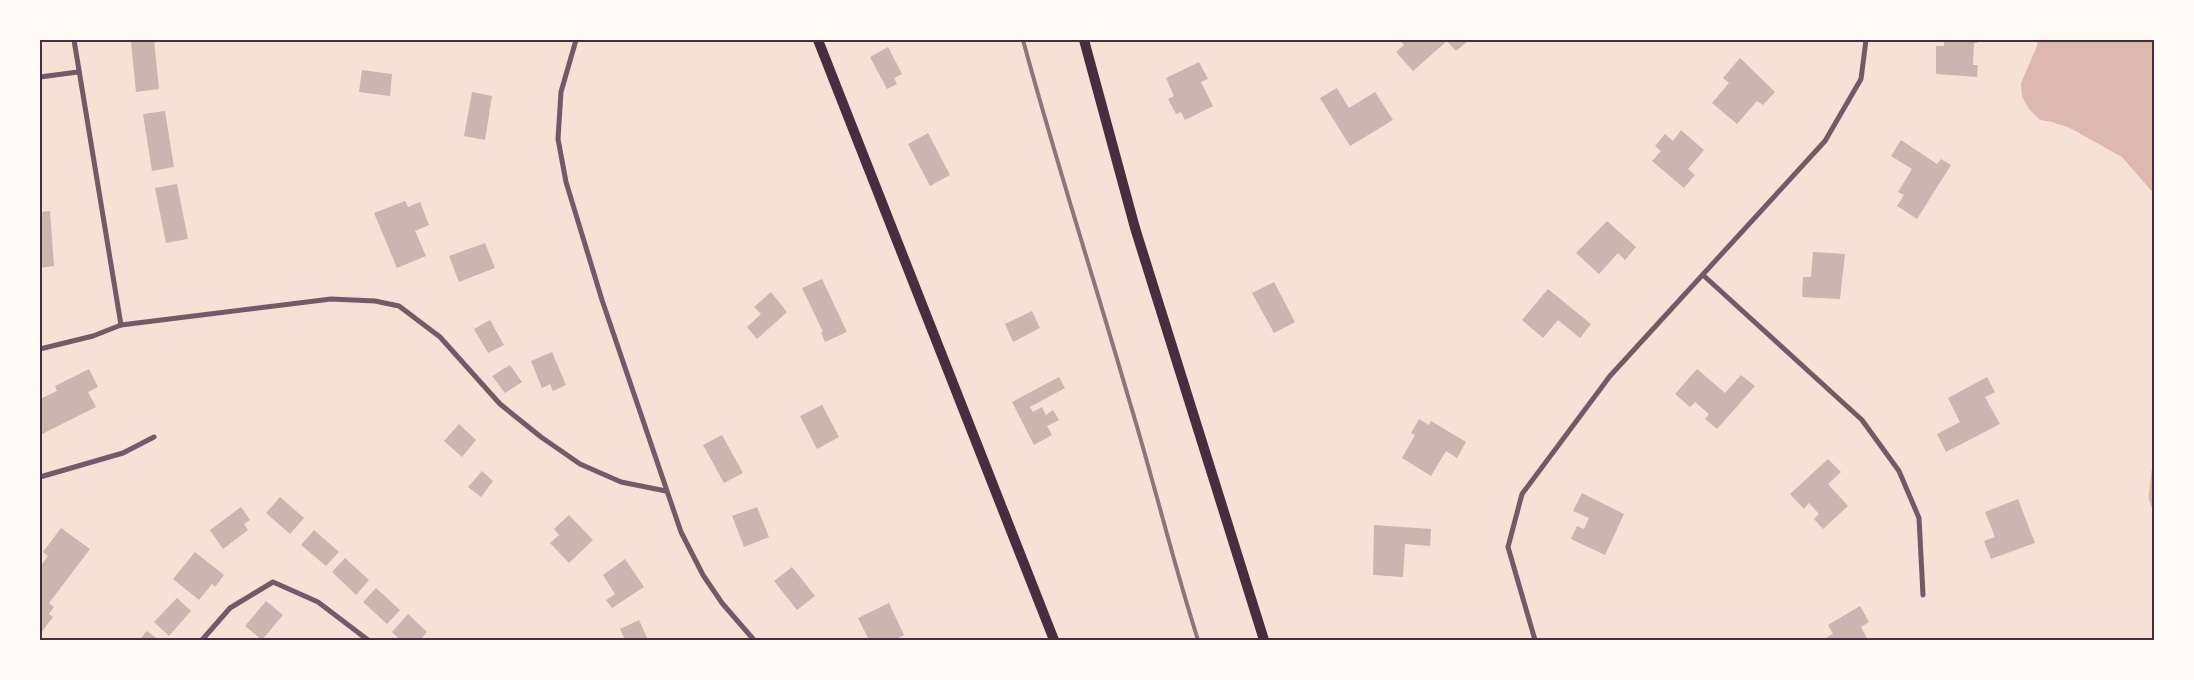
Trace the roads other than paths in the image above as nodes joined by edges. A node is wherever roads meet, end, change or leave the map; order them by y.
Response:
1 (74, 40) edge
2 (576, 40) edge
3 (818, 40) edge
4 (1084, 40) edge
5 (1866, 40) edge
6 (78, 72) junction
7 (40, 77) edge
8 (1703, 275) junction
9 (121, 325) junction
10 (40, 349) edge
11 (154, 437) dead end
12 (40, 477) edge
13 (666, 491) junction
14 (1923, 596) dead end
15 (202, 640) edge
16 (368, 640) edge
17 (754, 640) edge
18 (1054, 640) edge
19 (1264, 640) edge
20 (1535, 640) edge

1 - 6 street
2 - 13 street
3 - 18 main road
4 - 19 main road
5 - 8 street
6 - 7 street
6 - 9 street
8 - 14 street
8 - 20 street
9 - 10 street
9 - 13 street
11 - 12 street
13 - 17 street
15 - 16 street

